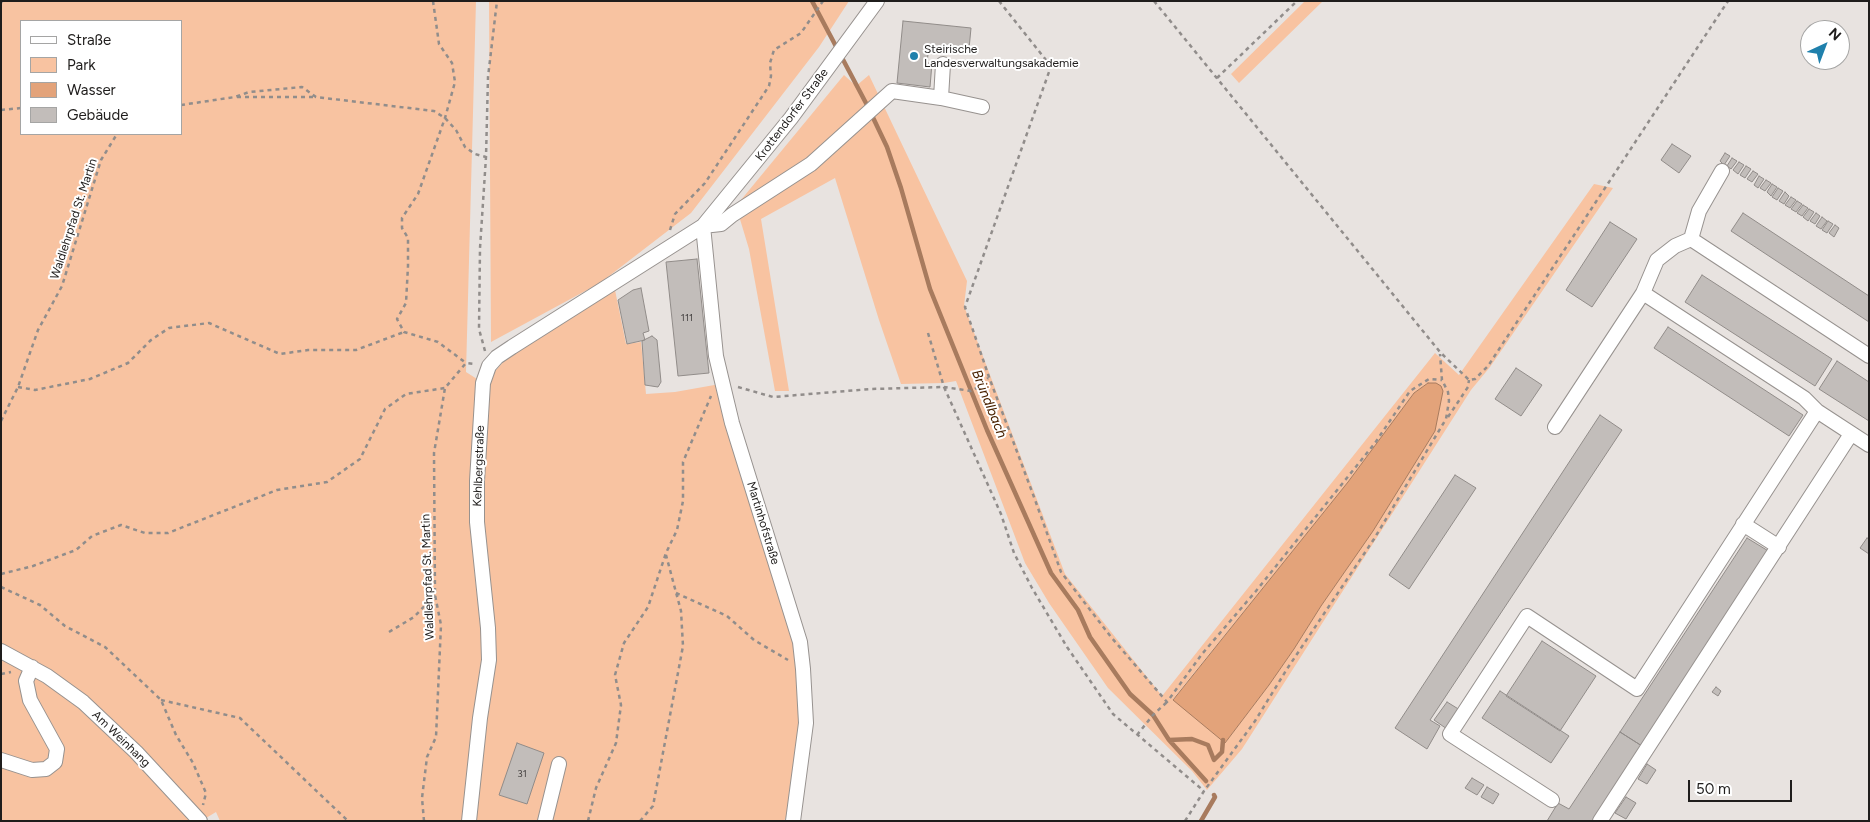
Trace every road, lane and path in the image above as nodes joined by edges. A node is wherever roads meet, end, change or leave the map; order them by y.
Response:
1 (433, 1) edge
2 (496, 1) edge
3 (823, 1) edge
4 (877, 1) edge
5 (999, 1) edge
6 (1154, 1) edge
7 (1297, 1) edge
8 (1728, 1) edge
9 (943, 64) dead end
10 (1217, 78) junction
11 (235, 97) junction
12 (316, 97) junction
13 (941, 98) junction
14 (182, 105) edge
15 (982, 107) dead end
16 (20, 108) edge
17 (1, 110) edge
18 (445, 118) junction
19 (116, 135) edge
20 (486, 157) junction
21 (1722, 171) dead end
22 (703, 226) junction
23 (1692, 239) junction
24 (663, 251) junction
25 (1643, 293) junction
26 (404, 332) junction
27 (928, 333) dead end
28 (1440, 352) junction
29 (1869, 356) edge
30 (466, 362) junction
31 (489, 366) junction
32 (988, 378) junction
33 (1442, 380) junction
34 (1469, 380) junction
35 (723, 385) junction
36 (18, 387) junction
37 (944, 387) junction
38 (445, 388) junction
39 (1817, 412) junction
40 (1446, 419) junction
41 (1, 420) edge
42 (1555, 427) dead end
43 (1851, 434) junction
44 (1869, 445) edge
45 (1743, 524) junction
46 (1779, 547) junction
47 (666, 553) junction
48 (1, 574) edge
49 (1, 587) edge
50 (676, 593) junction
51 (436, 595) junction
52 (389, 632) dead end
53 (1, 651) edge
54 (32, 667) junction
55 (803, 669) junction
56 (161, 700) junction
57 (1167, 702) junction
58 (1137, 734) junction
59 (1, 760) edge
60 (559, 764) dead end
61 (1204, 790) junction
62 (1552, 800) dead end
63 (198, 818) edge
64 (348, 821) edge
65 (424, 821) edge
66 (469, 821) edge
67 (545, 821) edge
68 (588, 821) edge
69 (640, 821) edge
70 (792, 821) edge
71 (1185, 821) edge
72 (1600, 821) edge

1 - 18 path
2 - 20 path
3 - 24 path
4 - 22 street, Krottendorfer Straße
5 - 32 path
6 - 10 path
7 - 10 path
8 - 34 path
9 - 13 street
10 - 28 path
11 - 12 path
11 - 12 path
11 - 14 path
12 - 18 path
13 - 15 street
13 - 22 street
16 - 17 path
18 - 20 path
18 - 26 path
19 - 36 path, Waldlehrpfad St. Martin
20 - 31 path
21 - 23 street
22 - 24 street
22 - 35 street, Martinhofstraße
23 - 25 street
23 - 29 street
24 - 31 street
25 - 39 street
25 - 42 street
26 - 30 path
26 - 36 path
27 - 37 path
28 - 33 path
28 - 34 path
30 - 31 path
30 - 38 path, Waldlehrpfad St. Martin
31 - 66 street, Kehlbergstraße
32 - 37 path
32 - 57 path
33 - 40 path
33 - 57 path
34 - 40 path
35 - 37 path
35 - 47 path
35 - 55 street, Martinhofstraße
36 - 41 path, Waldlehrpfad St. Martin
37 - 58 path
38 - 48 path
38 - 51 path, Waldlehrpfad St. Martin
39 - 43 street
39 - 45 street
40 - 61 path
43 - 44 street
43 - 46 street
45 - 46 street
45 - 62 street
46 - 72 street
47 - 50 path
47 - 68 path
49 - 56 path
50 - 55 path
50 - 69 path
51 - 52 path
51 - 65 path, Waldlehrpfad St. Martin
53 - 54 street, Am Weinhang
54 - 59 street
54 - 63 street, Am Weinhang
55 - 70 street, Martinhofstraße
56 - 63 path
56 - 64 path
57 - 58 path
58 - 61 path
60 - 67 street
61 - 71 path

